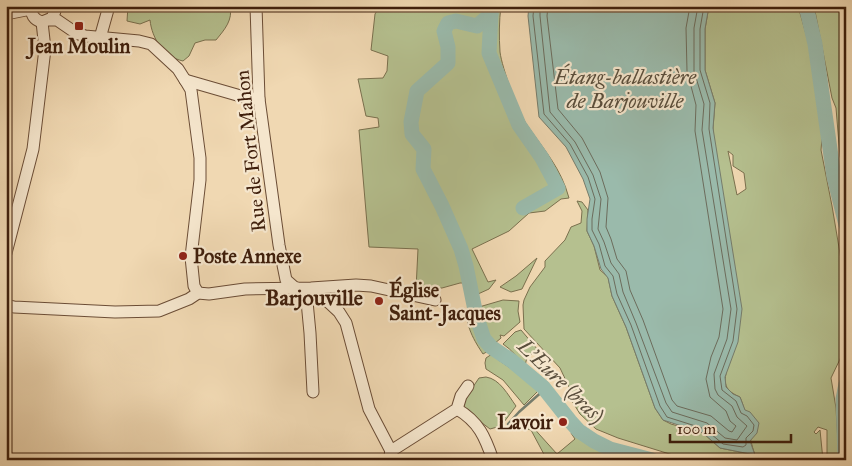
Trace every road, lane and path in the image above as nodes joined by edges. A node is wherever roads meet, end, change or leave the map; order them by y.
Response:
1 (54, 6) edge
2 (109, 6) edge
3 (256, 6) edge
4 (31, 8) edge
5 (6, 14) edge
6 (46, 21) junction
7 (100, 38) junction
8 (185, 80) junction
9 (259, 100) junction
10 (6, 253) edge
11 (294, 287) junction
12 (306, 291) junction
13 (198, 293) junction
14 (435, 300) dead end
15 (6, 305) edge
16 (468, 386) dead end
17 (313, 392) dead end
18 (462, 412) junction
19 (390, 455) edge
20 (493, 460) edge

1 - 6 street
2 - 7 street
3 - 9 street, Rue de Fort Mahon
4 - 5 street
4 - 6 street
6 - 7 street
6 - 10 street
7 - 8 street
8 - 9 street
8 - 13 street
9 - 11 street, Rue de Fort Mahon
11 - 12 street
11 - 13 street
11 - 14 street
12 - 17 street
12 - 19 street
13 - 15 street
16 - 18 street
18 - 19 street
18 - 20 street

